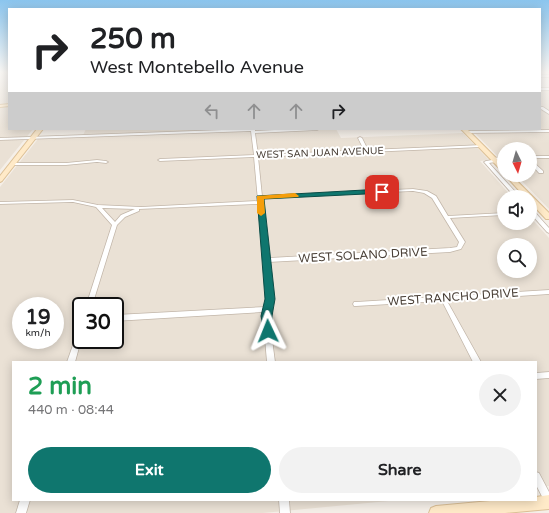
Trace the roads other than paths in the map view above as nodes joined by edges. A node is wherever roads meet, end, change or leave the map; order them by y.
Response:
1 (541, 108) edge
2 (549, 108) edge
3 (549, 113) edge
4 (39, 130) edge
5 (253, 130) edge
6 (466, 131) edge
7 (549, 131) edge
8 (33, 138) junction
9 (360, 138) dead end
10 (0, 139) edge
11 (481, 146) junction
12 (367, 151) junction
13 (256, 155) junction
14 (537, 157) edge
15 (549, 157) edge
16 (497, 159) edge
17 (160, 160) dead end
18 (494, 160) junction
19 (106, 162) dead end
20 (497, 163) edge
21 (13, 164) junction
22 (537, 168) edge
23 (541, 172) dead end
24 (0, 180) edge
25 (515, 182) edge
26 (512, 190) edge
27 (523, 190) edge
28 (260, 200) junction
29 (0, 204) edge
30 (537, 205) edge
31 (98, 206) junction
32 (141, 208) junction
33 (497, 214) edge
34 (546, 215) edge
35 (448, 217) junction
36 (537, 218) edge
37 (115, 225) junction
38 (549, 231) edge
39 (266, 260) junction
40 (549, 292) edge
41 (92, 297) edge
42 (443, 298) junction
43 (356, 304) dead end
44 (268, 309) junction
45 (124, 317) edge
46 (75, 349) edge
47 (71, 361) edge
48 (271, 361) edge
49 (476, 361) edge
50 (549, 375) edge
51 (537, 376) edge
52 (537, 478) edge
53 (25, 501) edge
54 (284, 501) edge
55 (549, 502) edge
56 (21, 513) edge
57 (286, 513) edge
58 (436, 513) edge

1 - 2 street
1 - 3 street
4 - 8 main road
5 - 8 street
5 - 13 street
6 - 7 street
6 - 11 main road
8 - 10 street
8 - 21 main road
9 - 12 street
11 - 12 street, WEST SAN JUAN AVENUE
11 - 18 main road
12 - 13 street, WEST SAN JUAN AVENUE
13 - 17 street, WEST SAN JUAN AVENUE
13 - 28 street
14 - 15 street
16 - 18 street
18 - 20 main road
18 - 26 street
19 - 21 street
21 - 24 main road
22 - 23 street
25 - 27 main road
28 - 32 street
28 - 35 street
28 - 39 street
29 - 31 street
30 - 34 main road
31 - 32 street
31 - 37 street
32 - 37 street
33 - 35 street
35 - 39 street, WEST SOLANO DRIVE
36 - 38 street
37 - 41 street
39 - 44 street
40 - 42 street, WEST RANCHO DRIVE
42 - 43 street, WEST RANCHO DRIVE
42 - 49 street
44 - 45 street
44 - 48 street
46 - 47 street
50 - 51 street
52 - 55 street
53 - 56 street
54 - 57 street
55 - 58 main road

